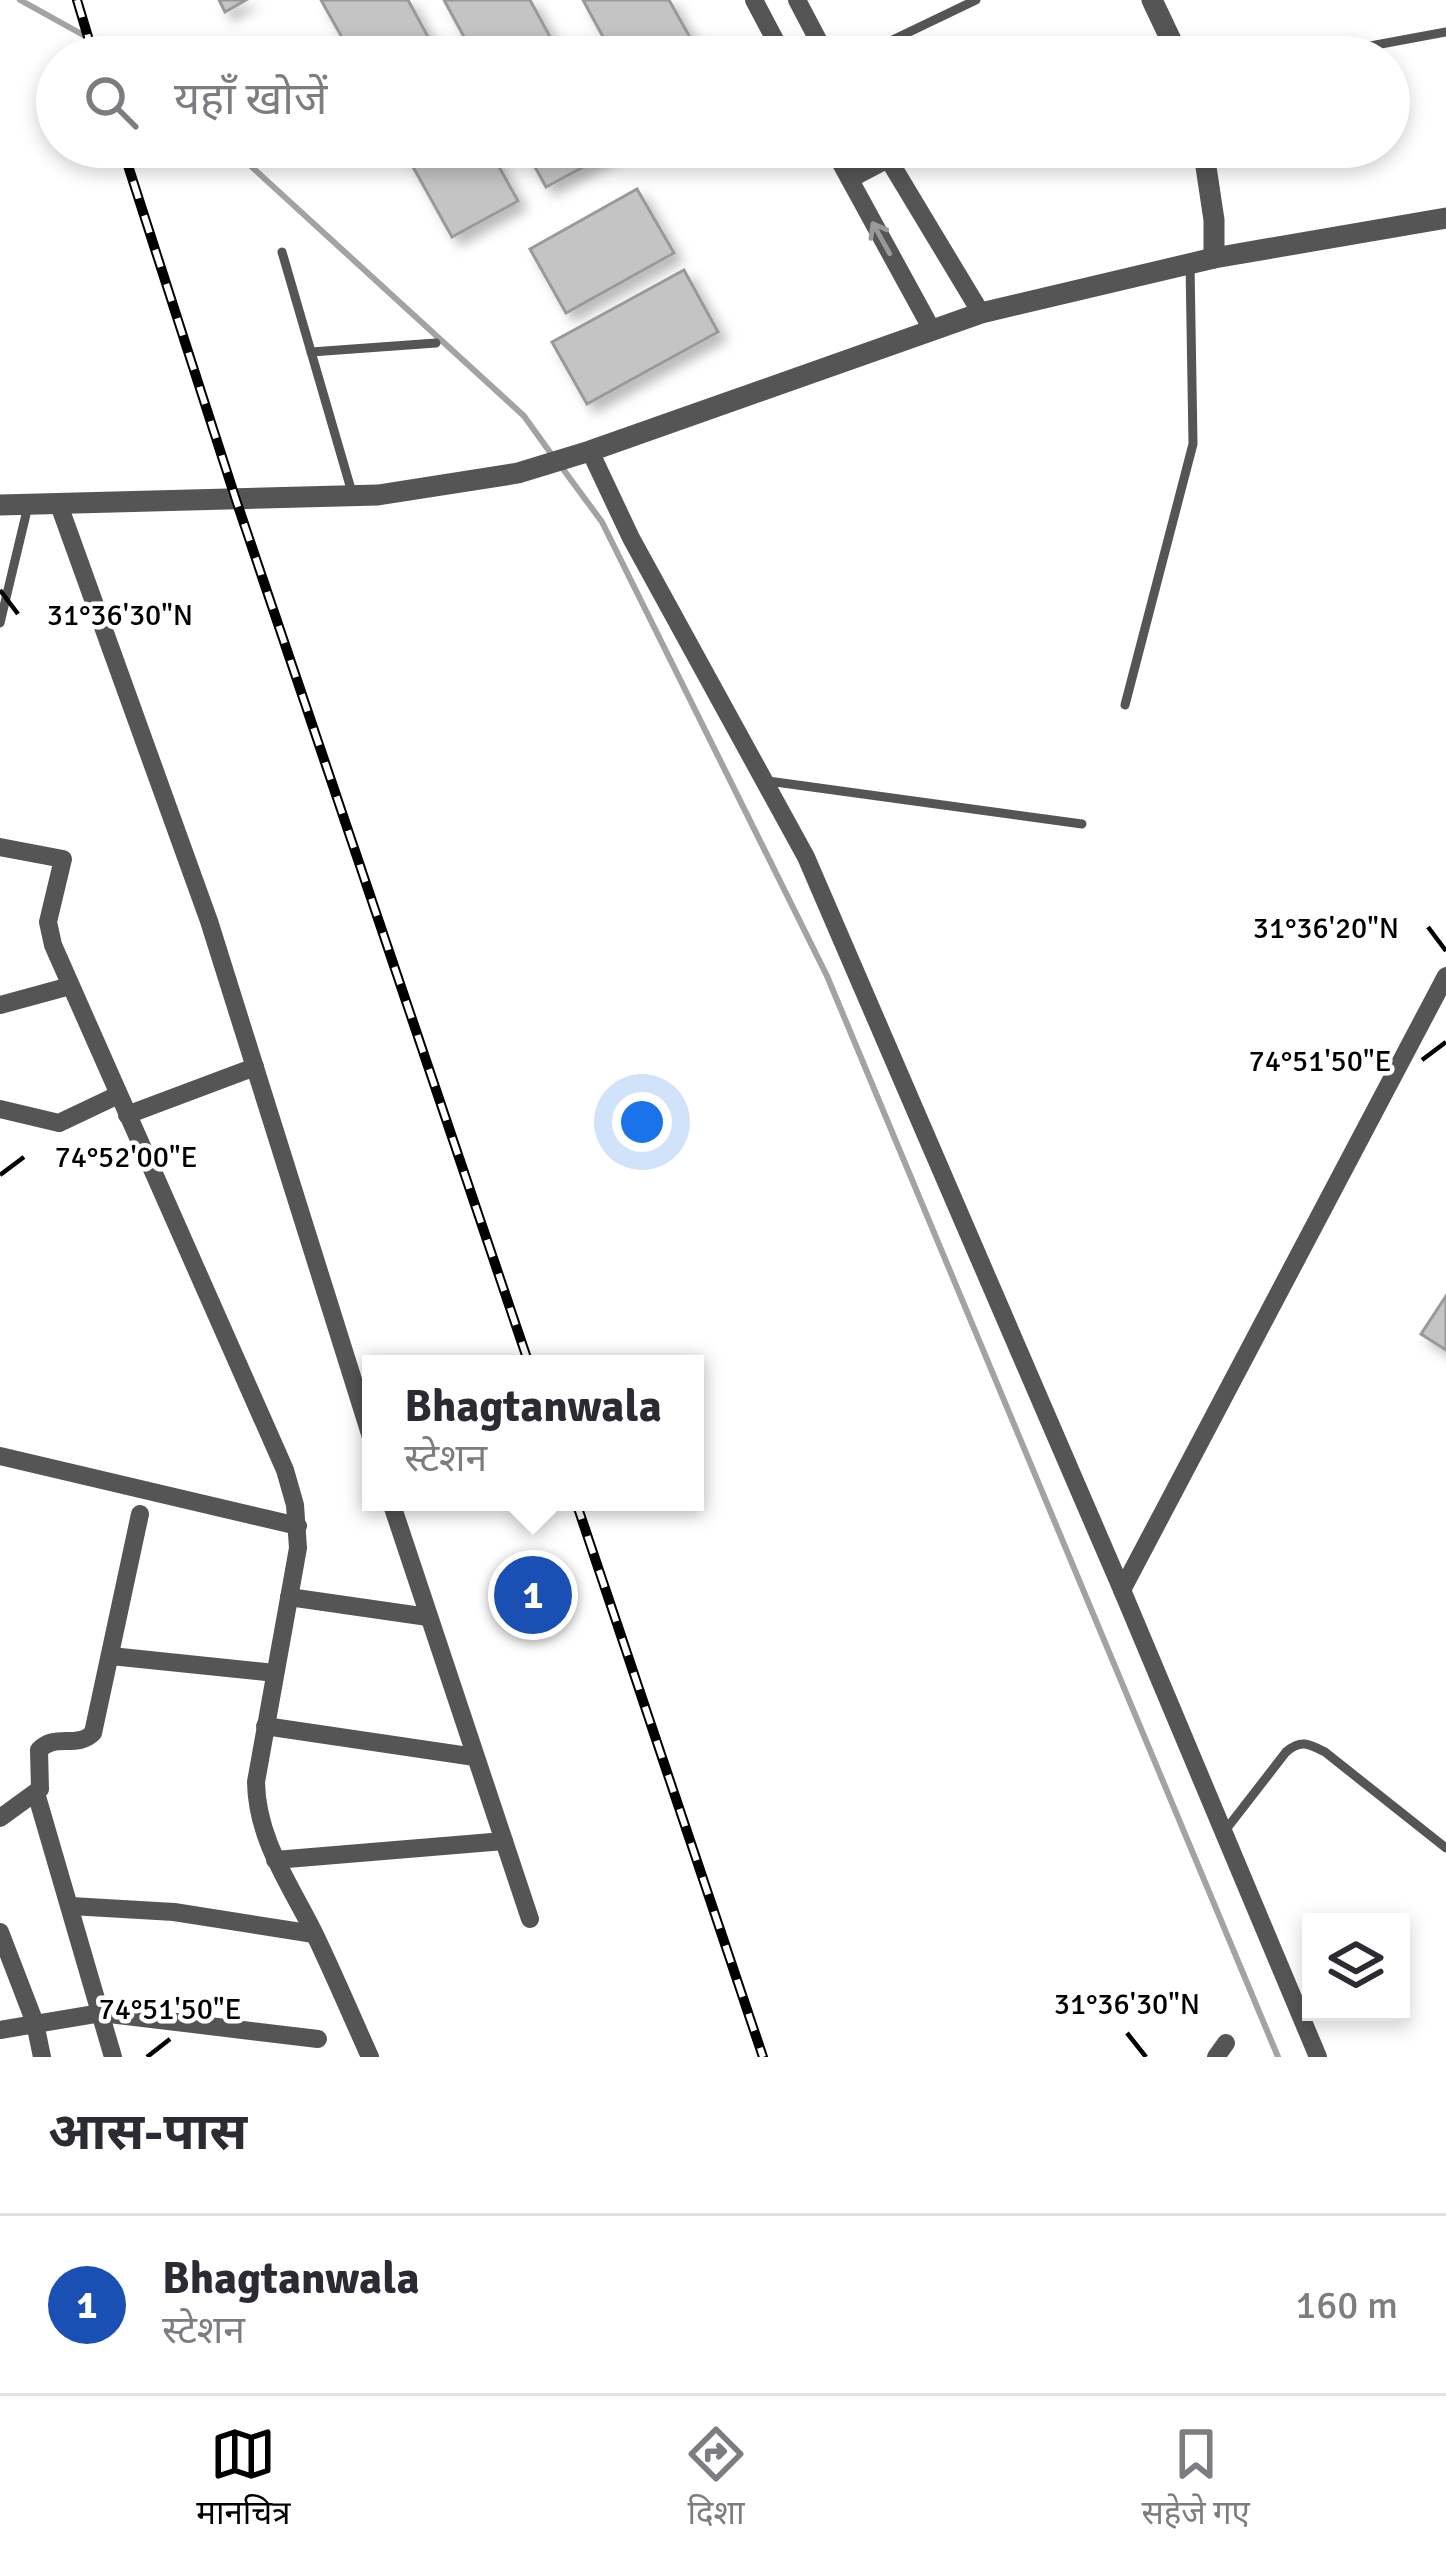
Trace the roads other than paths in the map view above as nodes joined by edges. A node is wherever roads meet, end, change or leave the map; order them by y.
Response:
1 (754, 0) edge
2 (796, 0) edge
3 (976, 0) edge
4 (1152, 0) edge
5 (1446, 32) edge
6 (773, 36) edge
7 (816, 36) edge
8 (901, 36) edge
9 (1169, 36) edge
10 (1410, 39) edge
11 (844, 168) edge
12 (865, 168) edge
13 (894, 168) edge
14 (1206, 168) edge
15 (850, 179) junction
16 (1446, 218) edge
17 (282, 252) dead end
18 (1214, 258) junction
19 (1190, 264) junction
20 (981, 313) junction
21 (931, 328) junction
22 (436, 343) dead end
23 (311, 352) junction
24 (584, 453) junction
25 (352, 496) junction
26 (29, 503) junction
27 (0, 505) edge
28 (59, 505) junction
29 (0, 623) edge
30 (1125, 705) dead end
31 (768, 782) junction
32 (1082, 824) dead end
33 (0, 847) edge
34 (1446, 976) edge
35 (70, 986) junction
36 (0, 1005) edge
37 (1427, 1010) junction
38 (1446, 1023) edge
39 (255, 1067) junction
40 (118, 1095) junction
41 (0, 1109) edge
42 (127, 1115) junction
43 (362, 1408) edge
44 (0, 1456) edge
45 (395, 1511) edge
46 (140, 1514) dead end
47 (298, 1526) junction
48 (1122, 1590) junction
49 (289, 1597) junction
50 (428, 1617) junction
51 (111, 1656) junction
52 (275, 1673) junction
53 (265, 1726) junction
54 (475, 1757) junction
55 (36, 1793) junction
56 (0, 1818) edge
57 (1223, 1832) junction
58 (503, 1841) junction
59 (1446, 1849) edge
60 (275, 1860) junction
61 (71, 1906) junction
62 (530, 1919) dead end
63 (0, 1932) edge
64 (314, 1934) junction
65 (101, 2014) junction
66 (35, 2024) junction
67 (0, 2030) edge
68 (318, 2039) dead end
69 (43, 2057) edge
70 (113, 2057) edge
71 (370, 2057) edge
72 (1318, 2057) edge

1 - 6 street
2 - 7 street
3 - 8 lane
4 - 9 street
5 - 10 lane
11 - 15 street
12 - 15 street
13 - 20 street
14 - 18 street
21 -> 15 street
16 - 18 street
17 - 23 lane
18 - 19 street
19 - 20 street
19 - 30 lane
20 - 21 street
21 - 24 street
22 - 23 lane
23 - 25 lane
24 - 25 street
24 - 31 street
25 - 28 street
26 - 27 street
26 - 28 street
26 - 29 lane
28 - 39 street
31 - 32 lane
31 - 48 street
33 - 35 street
34 - 37 street
35 - 36 street
35 - 40 street
37 - 38 street
37 - 48 street
39 - 42 street
39 - 43 street
40 - 41 street
40 - 42 street
42 - 47 street
44 - 47 street
45 - 50 street
46 - 51 street
47 - 49 street
48 - 57 street
49 - 50 street
49 - 52 street
50 - 54 street
51 - 52 street
51 - 55 street
52 - 53 street
53 - 54 street
53 - 60 street
54 - 58 street
55 - 56 street
55 - 61 street
57 - 59 lane
57 - 72 street
58 - 60 street
58 - 62 street
60 - 64 street
61 - 64 street
61 - 65 street
63 - 66 street
64 - 71 street
65 - 66 street
65 - 68 street
65 - 70 street
66 - 67 street
66 - 69 street

